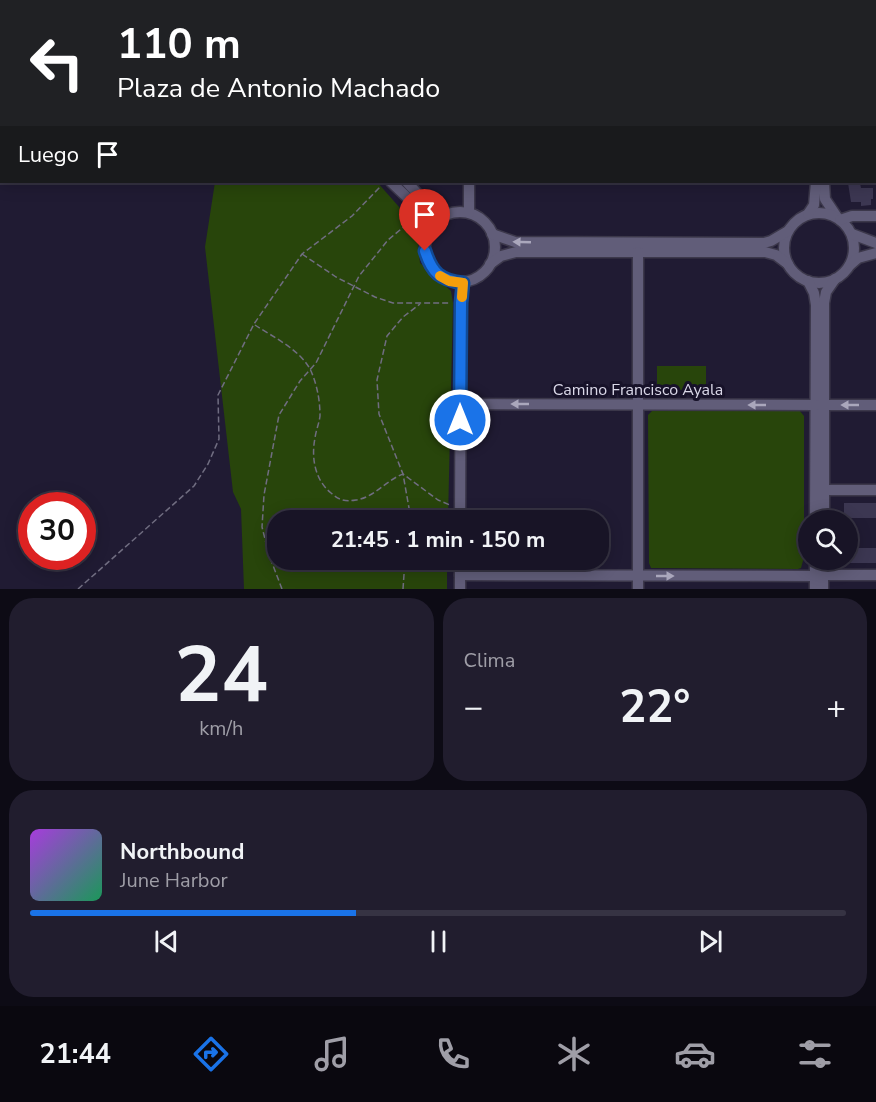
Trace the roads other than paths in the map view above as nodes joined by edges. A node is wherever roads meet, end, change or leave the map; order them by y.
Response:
1 (393, 183) edge
2 (407, 183) edge
3 (469, 183) edge
4 (816, 183) edge
5 (824, 183) edge
6 (469, 213) junction
7 (808, 214) junction
8 (445, 215) junction
9 (876, 216) edge
10 (838, 219) junction
11 (428, 231) junction
12 (788, 231) junction
13 (492, 234) junction
14 (852, 234) junction
15 (876, 243) edge
16 (638, 252) junction
17 (876, 253) edge
18 (490, 264) junction
19 (788, 264) junction
20 (849, 265) junction
21 (835, 279) junction
22 (808, 281) junction
23 (463, 283) junction
24 (460, 404) junction
25 (638, 405) junction
26 (820, 405) junction
27 (876, 405) edge
28 (824, 490) junction
29 (876, 490) edge
30 (460, 510) edge
31 (815, 510) edge
32 (824, 510) edge
33 (460, 570) edge
34 (818, 570) edge
35 (821, 570) edge
36 (460, 575) junction
37 (819, 575) junction
38 (876, 575) edge
39 (638, 576) junction
40 (460, 589) edge
41 (638, 589) edge
42 (815, 589) edge
43 (823, 589) edge

1 - 11 street
2 - 8 street
3 - 6 street
4 - 7 street
5 - 10 street
6 - 8 street
6 - 13 street
7 - 10 street
7 - 12 street
8 - 11 street
9 - 10 street
10 - 14 street
11 - 23 street
12 -> 13 street
12 - 19 street
13 - 18 street
14 - 15 street
14 - 20 street
16 - 18 street
16 - 19 street
16 - 25 street
17 - 20 street
18 - 23 street
19 - 22 street
20 - 21 street
21 - 22 street
21 - 26 street
22 - 26 street
23 - 24 street
25 -> 24 street, Camino Francisco Ayala
24 - 30 street
26 -> 25 street, Camino Francisco Ayala
25 - 39 street
27 -> 26 street, Camino Francisco Ayala
26 - 28 street
26 - 31 street
28 - 29 street
28 - 32 street
33 - 36 street
34 - 37 street
35 - 37 street
36 - 39 street
36 - 40 street
37 - 38 street
39 -> 37 street
37 - 42 street
37 - 43 street
39 - 41 street

